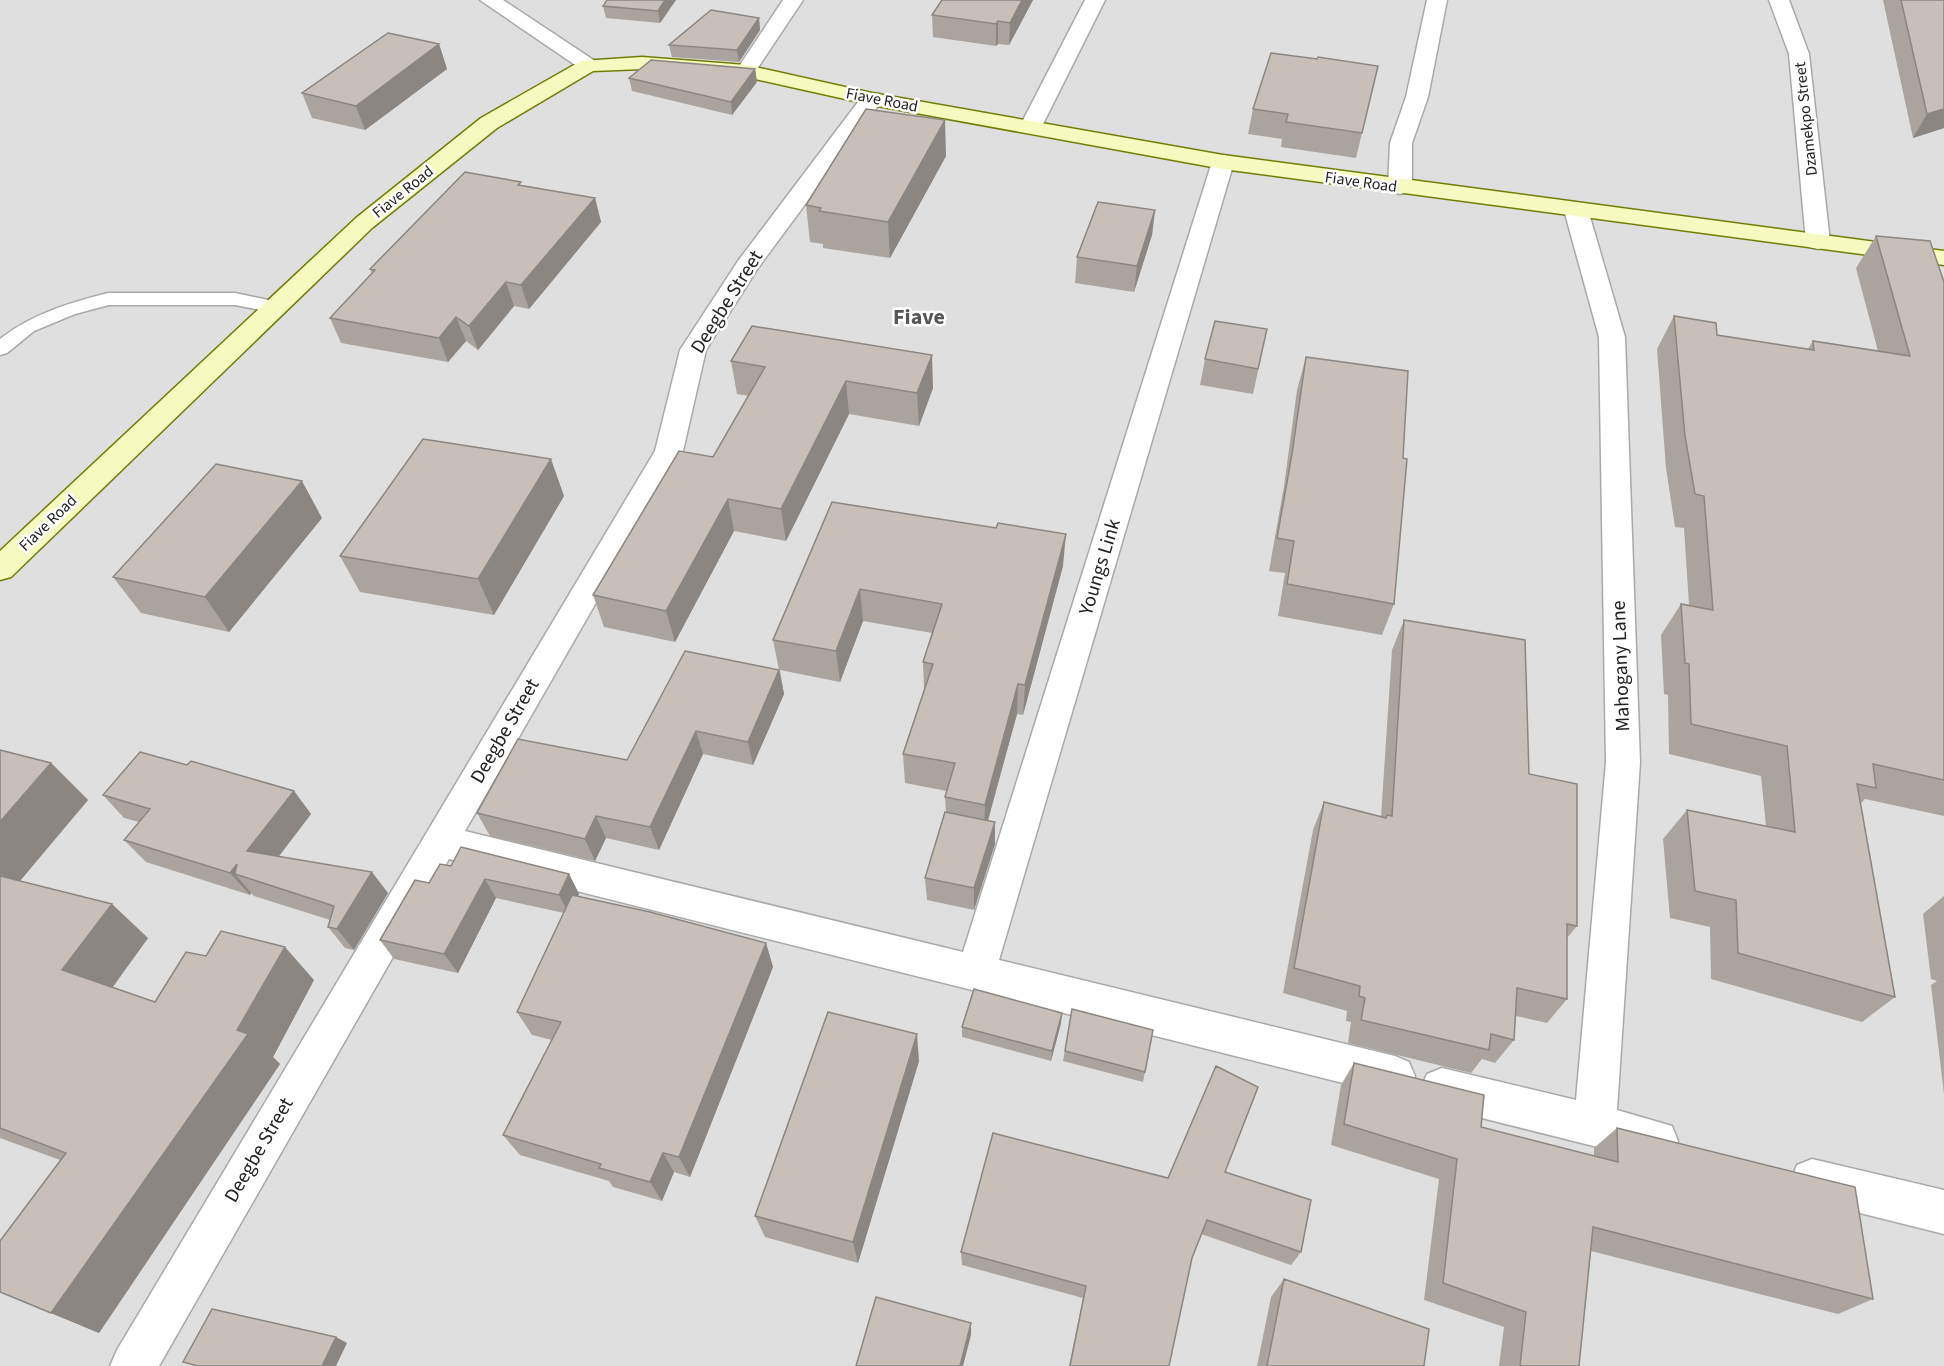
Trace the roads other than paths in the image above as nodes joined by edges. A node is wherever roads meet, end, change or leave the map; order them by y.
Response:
1 (490, 0) edge
2 (793, 0) edge
3 (1095, 0) edge
4 (1437, 0) edge
5 (1779, 0) edge
6 (588, 65) junction
7 (746, 71) junction
8 (872, 99) junction
9 (1031, 126) junction
10 (1223, 162) junction
11 (1400, 187) junction
12 (1576, 210) junction
13 (1818, 242) junction
14 (1944, 258) edge
15 (276, 307) junction
16 (0, 349) edge
17 (0, 569) edge
18 (440, 840) junction
19 (976, 973) junction
20 (1595, 1126) junction
21 (1688, 1149) edge
22 (1781, 1172) edge
23 (1944, 1212) edge
24 (133, 1366) edge

1 - 6 street
2 - 7 street
3 - 9 street
4 - 11 street
5 - 13 street, Dzamekpo Street
6 - 7 street, Fiave Road
6 - 15 street, Fiave Road
7 - 8 street, Fiave Road
8 - 9 street, Fiave Road
8 - 18 street, Deegbe Street
9 - 10 street, Fiave Road
10 - 11 street, Fiave Road
10 - 19 street, Youngs Link
11 - 12 street, Fiave Road
12 - 13 street, Fiave Road
12 - 20 street, Mahogany Lane
13 - 14 street, Fiave Road
15 - 16 lane
15 - 17 street, Fiave Road
18 - 19 street
18 - 24 street, Deegbe Street
19 - 20 street
20 - 21 street
22 - 23 street

